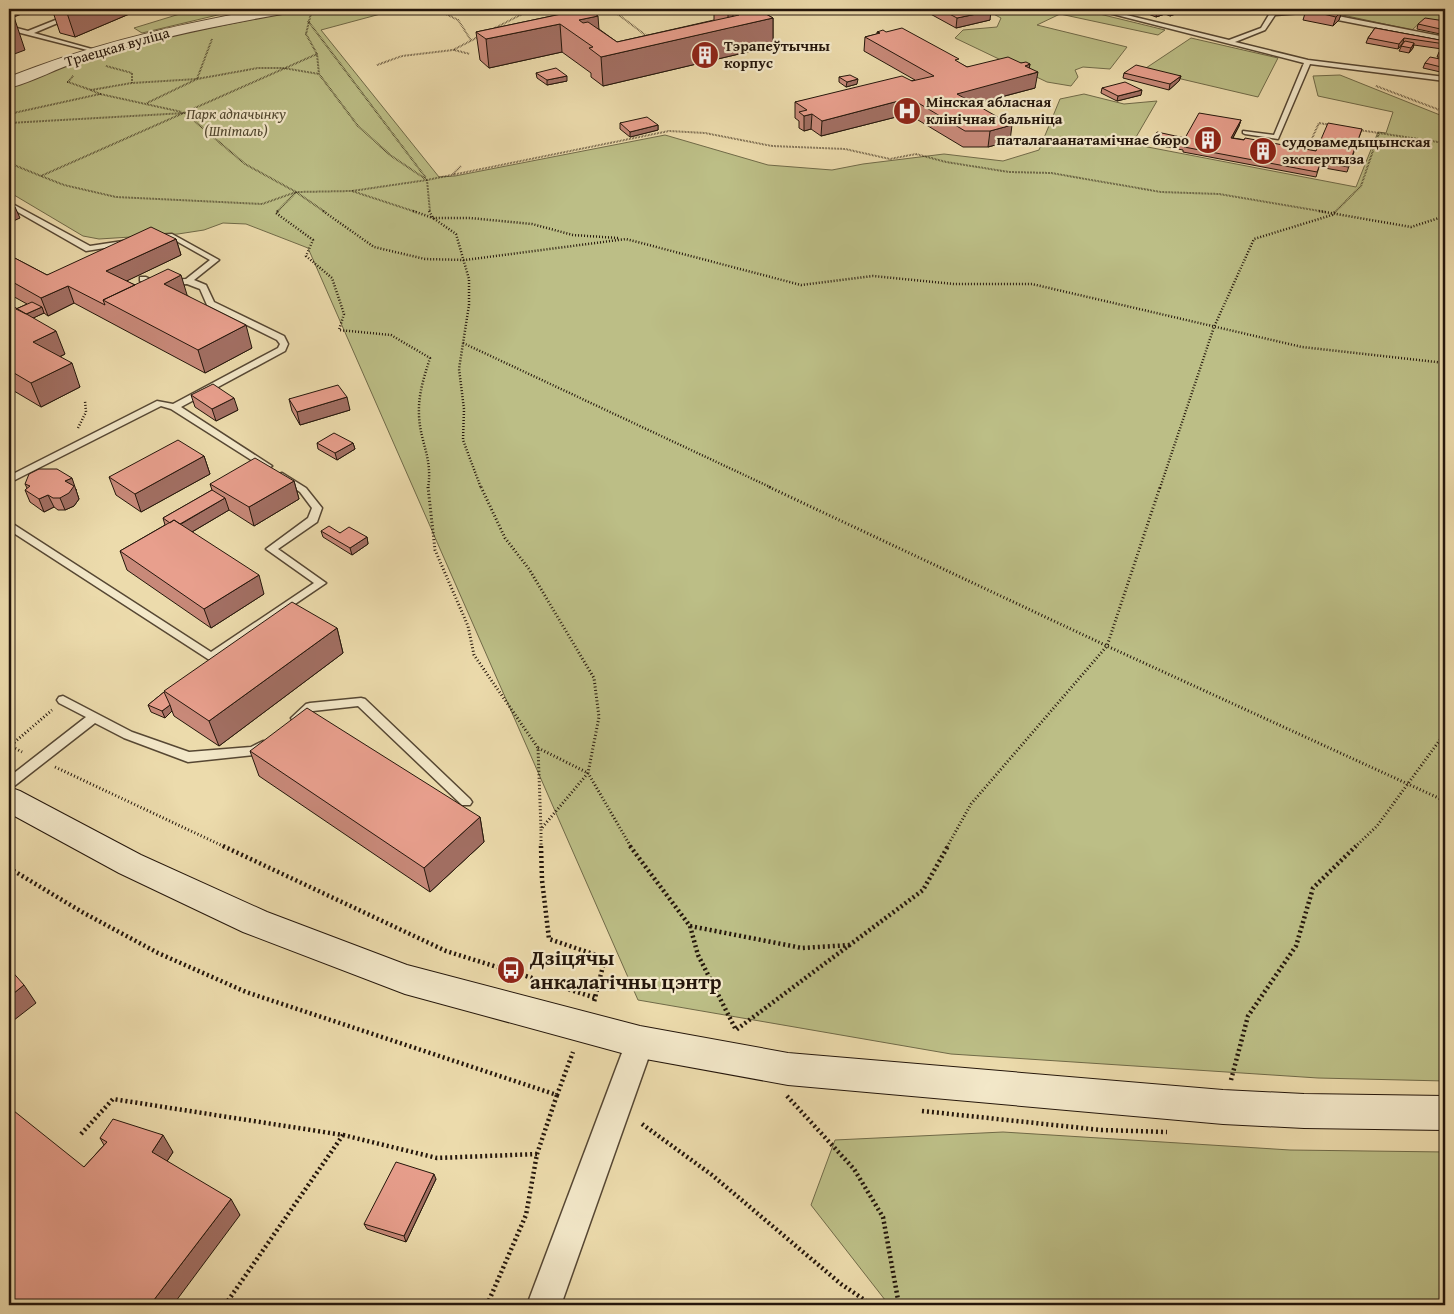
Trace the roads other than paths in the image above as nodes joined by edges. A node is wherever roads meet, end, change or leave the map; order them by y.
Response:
1 (88, 9) edge
2 (288, 9) edge
3 (1096, 9) edge
4 (1271, 11) edge
5 (9, 28) edge
6 (18, 30) junction
7 (29, 33) junction
8 (9, 34) edge
9 (1445, 39) edge
10 (1230, 42) junction
11 (100, 58) junction
12 (1308, 62) junction
13 (1445, 80) edge
14 (9, 83) edge
15 (1245, 132) dead end
16 (9, 204) edge
17 (146, 237) edge
18 (127, 242) edge
19 (143, 279) edge
20 (188, 281) junction
21 (174, 406) junction
22 (9, 480) edge
23 (9, 526) edge
24 (63, 700) road end
25 (94, 717) junction
26 (289, 724) edge
27 (275, 735) edge
28 (9, 784) edge
29 (9, 799) edge
30 (466, 802) dead end
31 (640, 1042) junction
32 (1445, 1113) edge
33 (550, 1303) edge

1 - 7 lane
2 - 11 main road, Траецкая вуліца
3 - 10 lane
4 - 9 lane
4 - 10 lane
5 - 6 lane
6 - 7 lane
6 - 8 lane
7 - 11 lane
10 - 12 lane
11 - 14 main road, Траецкая вуліца
12 - 13 lane
12 - 15 lane
16 - 18 lane
17 - 20 lane
19 - 20 lane
20 - 21 lane
21 - 22 lane
21 - 23 lane
24 - 25 lane
25 - 27 lane
25 - 28 lane
26 - 30 lane
29 - 31 main road
31 - 32 main road
31 - 33 street

